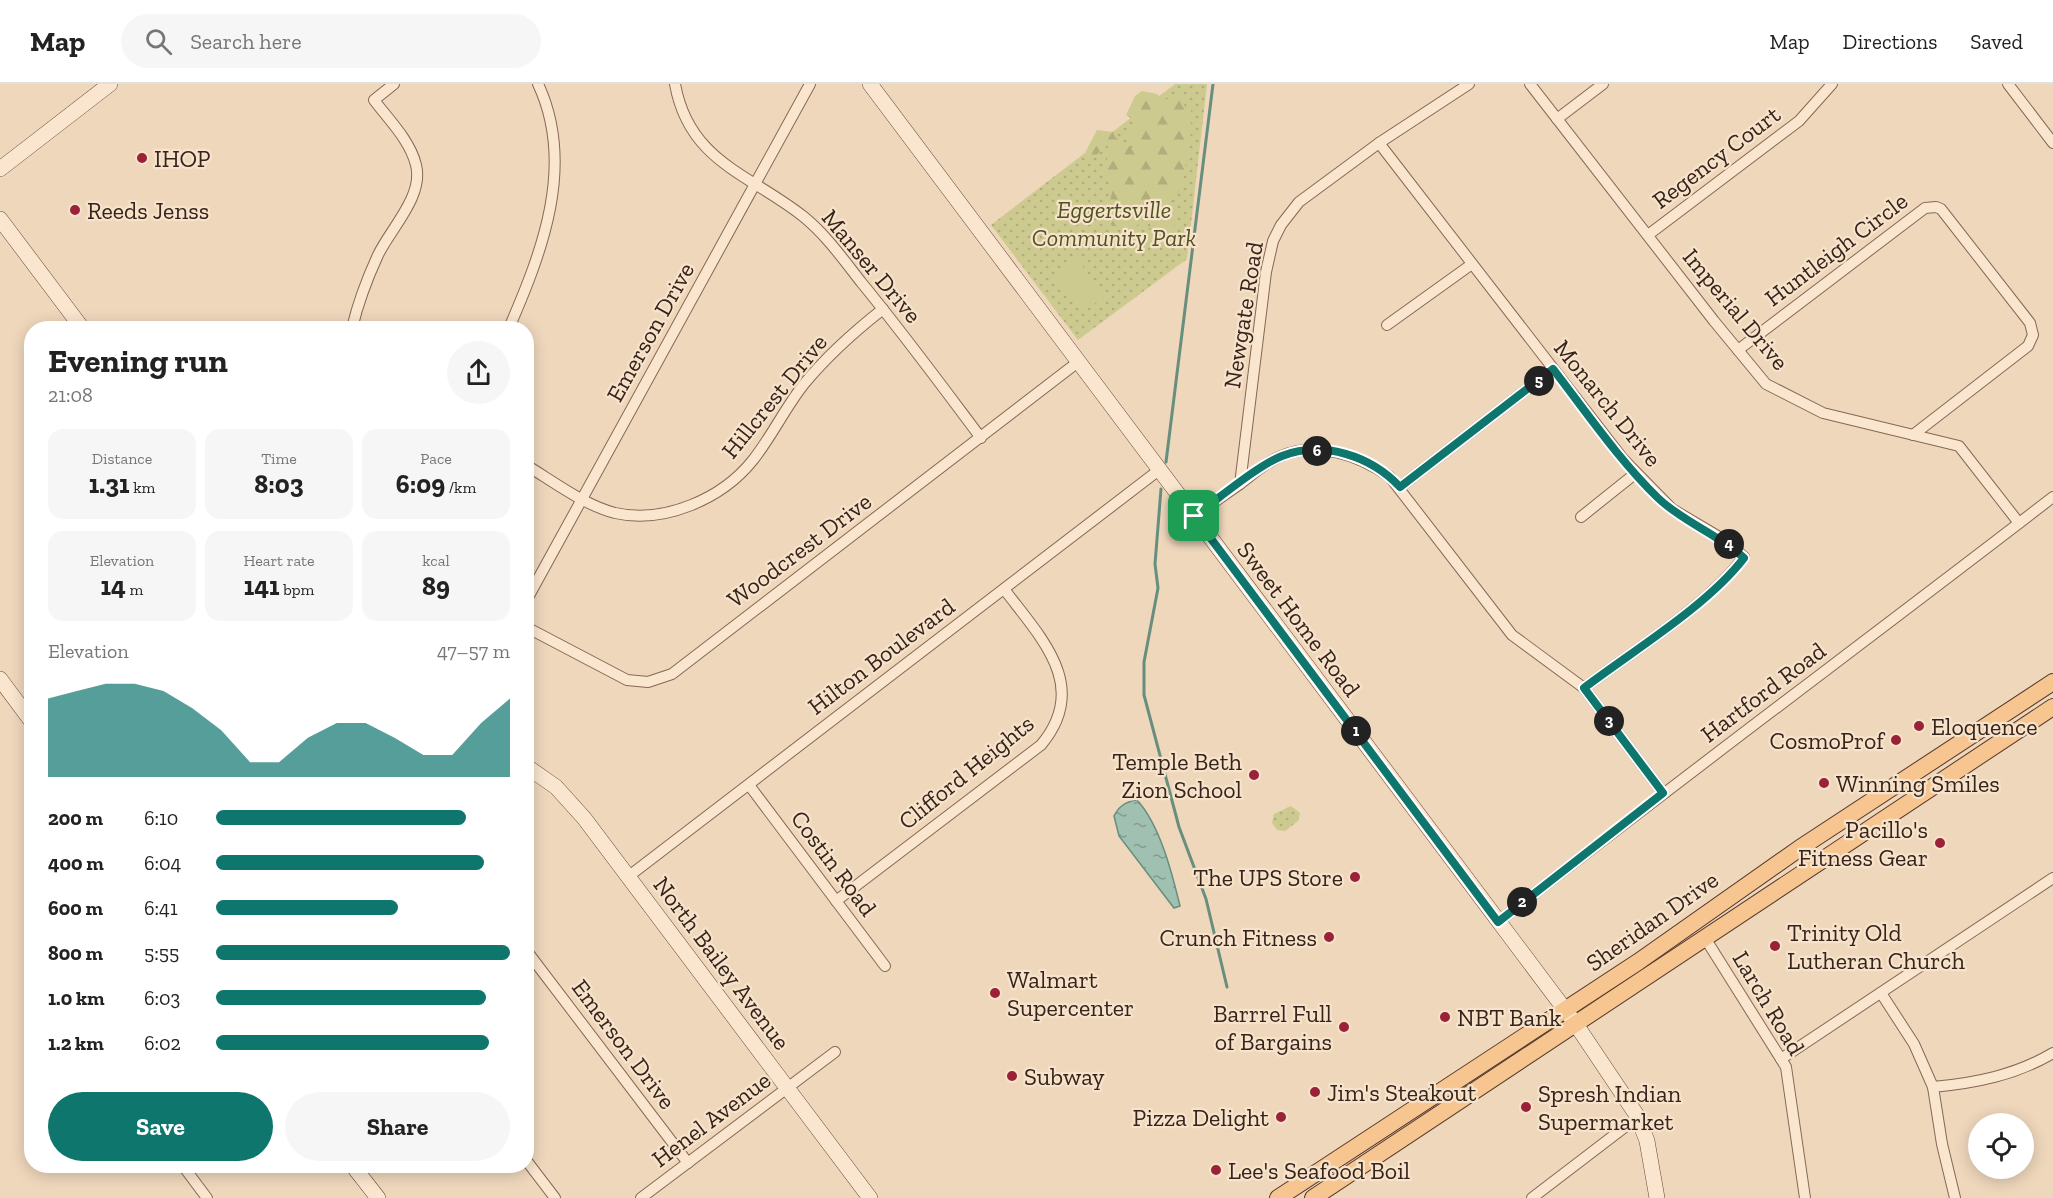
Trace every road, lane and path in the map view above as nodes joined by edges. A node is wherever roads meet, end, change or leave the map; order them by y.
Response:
1 (110, 84) edge
2 (394, 84) edge
3 (538, 84) edge
4 (675, 84) edge
5 (810, 84) edge
6 (870, 84) edge
7 (1469, 84) edge
8 (1530, 84) edge
9 (1603, 84) edge
10 (1832, 84) edge
11 (2008, 84) edge
12 (1557, 119) junction
13 (1379, 143) junction
14 (2053, 143) edge
15 (0, 169) edge
16 (755, 184) junction
17 (0, 219) edge
18 (1648, 235) junction
19 (1472, 264) junction
20 (883, 309) junction
21 (77, 321) edge
22 (355, 321) edge
23 (511, 321) edge
24 (1387, 325) dead end
25 (1738, 350) junction
26 (1078, 362) junction
27 (1553, 369) junction
28 (1913, 435) junction
29 (981, 438) junction
30 (534, 470) edge
31 (1159, 470) junction
32 (1636, 473) junction
33 (1240, 484) junction
34 (1400, 487) junction
35 (2053, 497) edge
36 (583, 498) junction
37 (1194, 516) junction
38 (1581, 517) dead end
39 (2019, 523) junction
40 (534, 587) edge
41 (1004, 589) junction
42 (534, 631) edge
43 (0, 679) edge
44 (2053, 682) edge
45 (1584, 688) junction
46 (2053, 707) edge
47 (24, 711) edge
48 (534, 772) edge
49 (749, 785) junction
50 (1663, 793) junction
51 (629, 876) junction
52 (2053, 878) edge
53 (836, 901) junction
54 (1498, 922) junction
55 (1705, 938) junction
56 (534, 961) edge
57 (885, 966) dead end
58 (1881, 993) junction
59 (1564, 1009) junction
60 (1575, 1023) junction
61 (835, 1052) dead end
62 (2053, 1053) edge
63 (1781, 1059) junction
64 (1933, 1087) junction
65 (788, 1088) junction
66 (1638, 1117) junction
67 (688, 1163) junction
68 (534, 1170) edge
69 (188, 1173) edge
70 (358, 1173) edge
71 (207, 1198) edge
72 (378, 1198) edge
73 (555, 1198) edge
74 (641, 1198) edge
75 (870, 1198) edge
76 (1278, 1198) edge
77 (1313, 1198) edge
78 (1532, 1198) edge
79 (1657, 1198) edge
80 (1805, 1198) edge
81 (1954, 1198) edge

1 - 15 street
2 - 22 street
3 - 23 street
4 - 16 street, Manser Drive
5 - 16 street, Emerson Drive
6 - 26 street, Sweet Home Road
7 - 13 street, Newgate Road
8 - 12 street, Imperial Drive
9 - 12 street
10 - 18 street, Regency Court
11 - 14 street
12 - 18 street, Imperial Drive
13 - 19 street, Monarch Drive
13 - 33 street, Newgate Road
16 - 20 street, Manser Drive
16 - 36 street, Emerson Drive
17 - 21 street
18 - 25 street, Imperial Drive
19 - 24 street
19 - 27 street, Monarch Drive
20 - 29 street, Manser Drive
20 - 36 street, Hillcrest Drive
25 - 28 street, Imperial Drive
25 - 28 street, Huntleigh Circle
26 - 29 street, Woodcrest Drive
26 - 31 street, Sweet Home Road
27 - 32 street, Monarch Drive
27 - 34 street
28 - 39 street, Imperial Drive
29 - 42 street, Woodcrest Drive
30 - 36 street, Hillcrest Drive
31 - 37 street, Sweet Home Road
31 - 41 street, Hilton Boulevard
32 - 38 street
32 - 45 street, Monarch Drive
33 - 34 street
33 - 37 street
34 - 45 street
35 - 39 street, Hartford Road
36 - 40 street, Emerson Drive
37 - 54 street, Sweet Home Road
39 - 50 street, Hartford Road
41 - 49 street, Hilton Boulevard
41 - 53 street, Clifford Heights
43 - 47 street
44 - 59 main road, Sheridan Drive
45 - 50 street
46 - 55 main road, Sheridan Drive
48 - 51 street, North Bailey Avenue
49 - 51 street, Hilton Boulevard
49 - 53 street, Costin Road
50 - 54 street, Hartford Road
51 - 65 street, North Bailey Avenue
52 - 58 street
53 - 57 street, Costin Road
54 - 59 street, Sweet Home Road
55 - 60 main road, Sheridan Drive
55 - 63 street, Larch Road
56 - 67 street, Emerson Drive
58 - 63 street
58 - 64 street
59 - 60 street, Sweet Home Road
59 - 76 main road, Sheridan Drive
60 - 66 street, Sweet Home Road
60 - 77 main road, Sheridan Drive
61 - 65 street, Henel Avenue
62 - 64 street
63 - 80 street, Larch Road
64 - 81 street
65 - 67 street, Henel Avenue
65 - 75 street, North Bailey Avenue
66 - 78 street
66 - 79 street, Sweet Home Road
67 - 74 street, Henel Avenue
68 - 73 street
69 - 71 street
70 - 72 street

